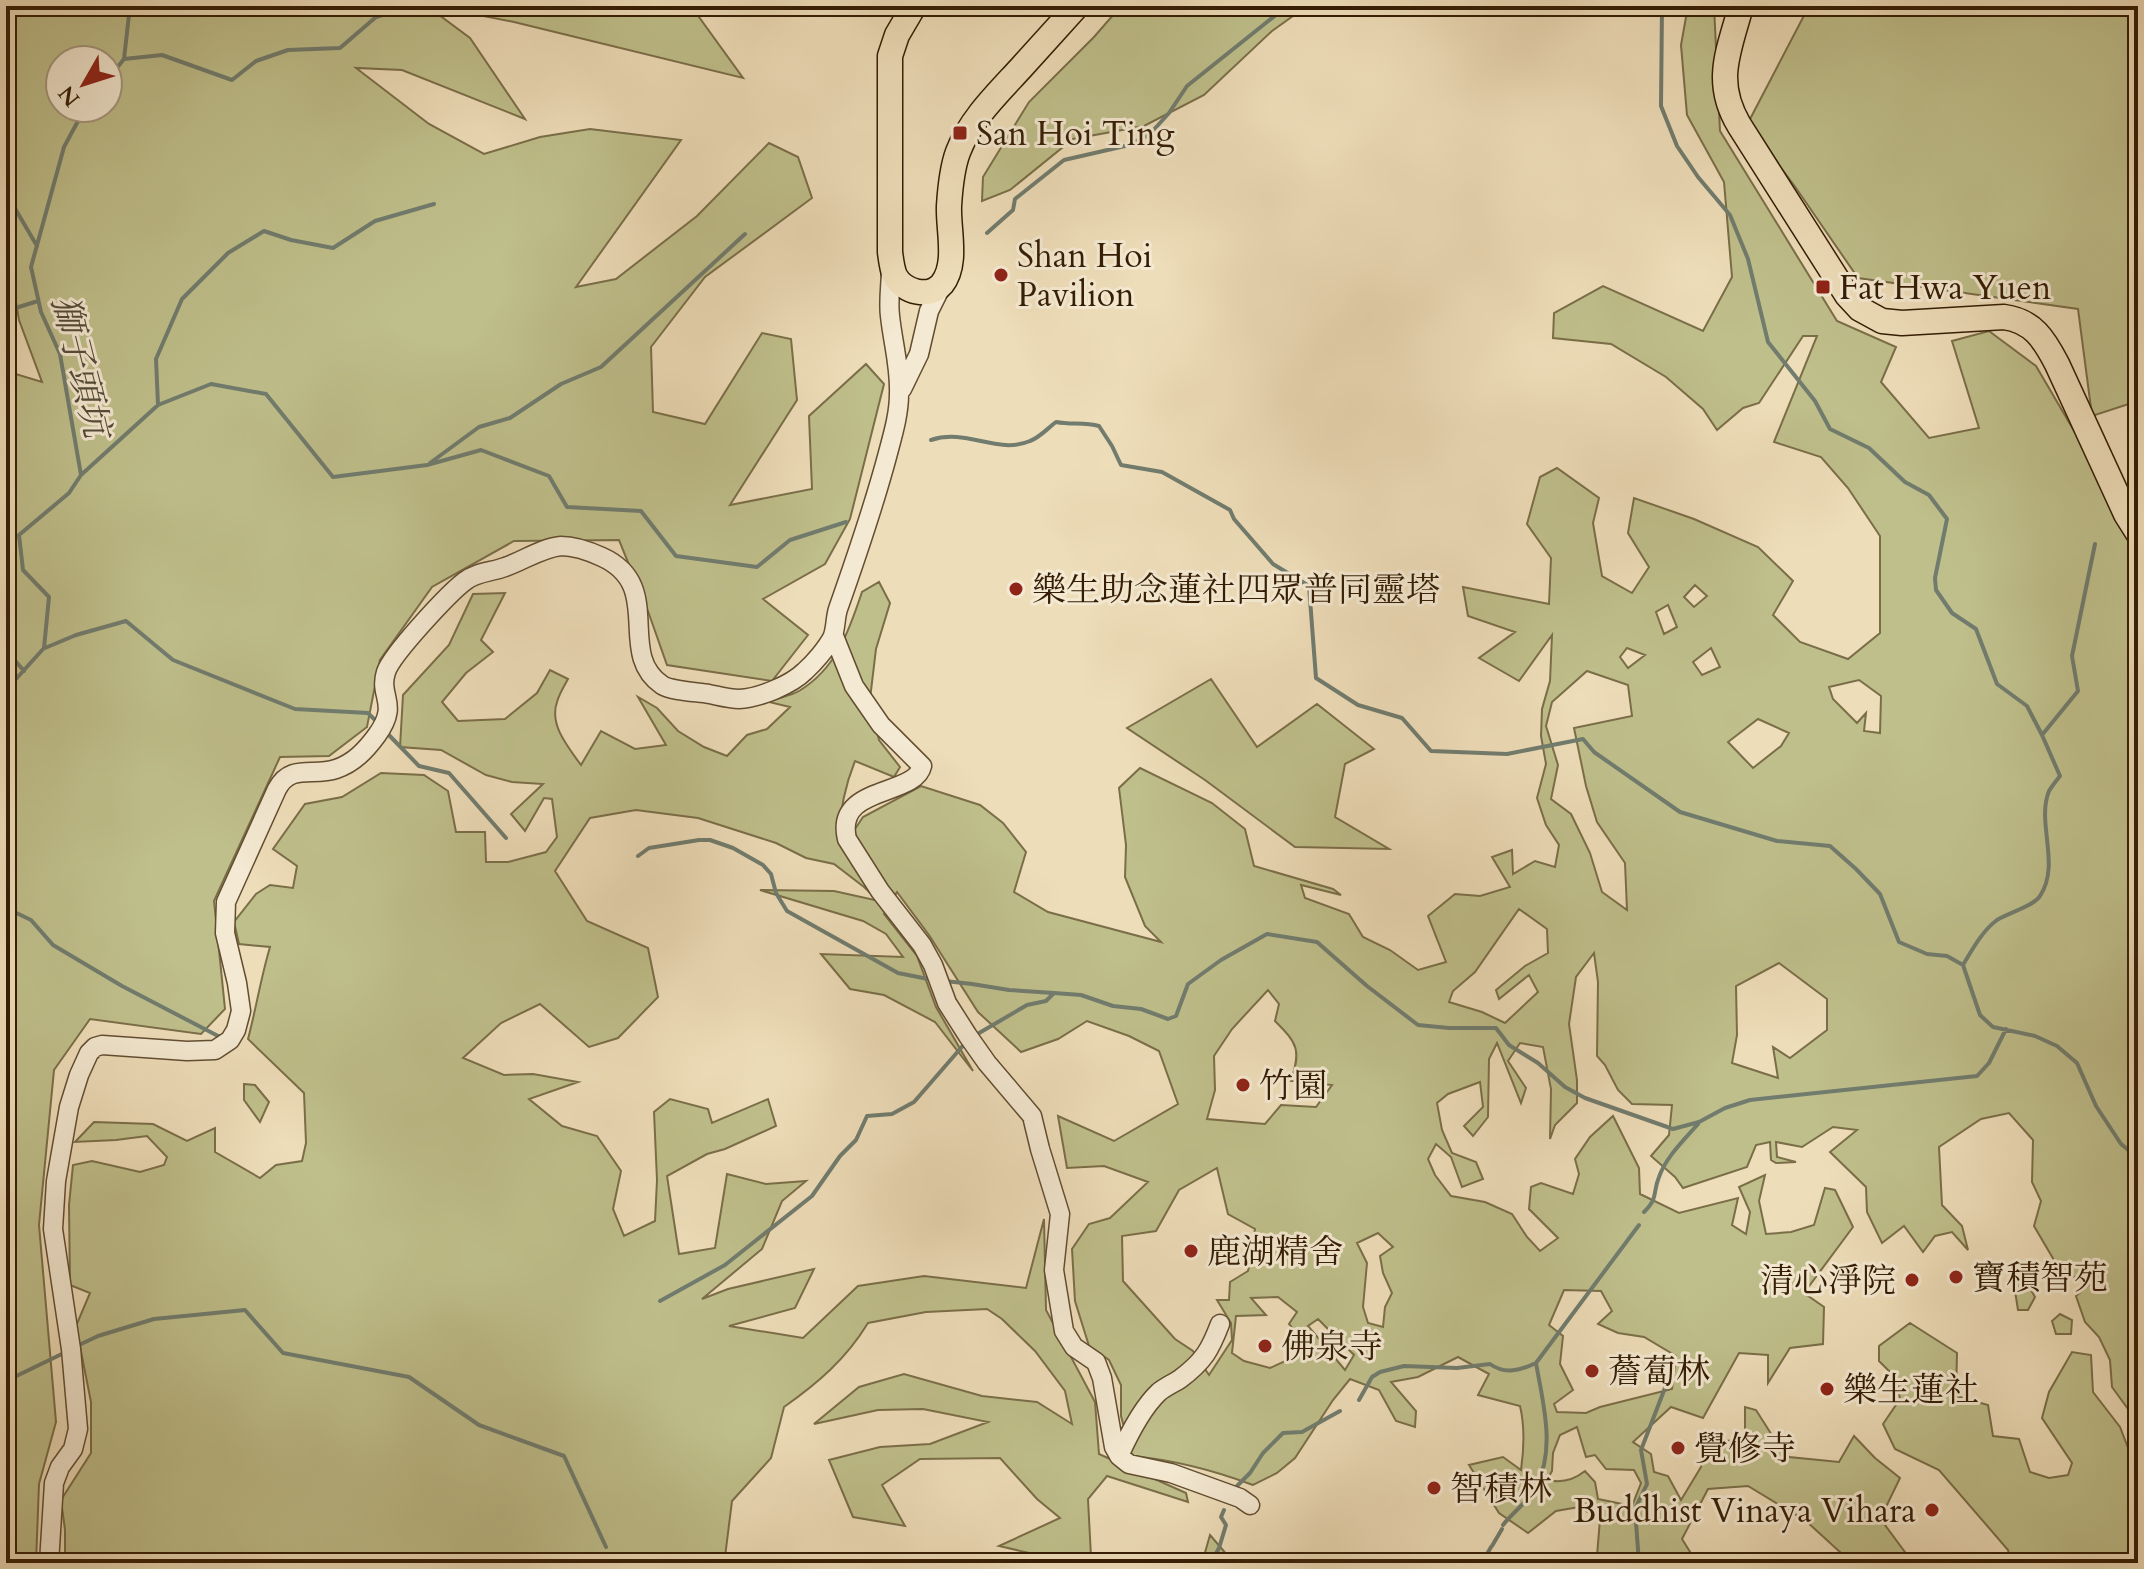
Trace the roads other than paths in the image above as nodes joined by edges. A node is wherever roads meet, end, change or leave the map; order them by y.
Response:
1 (914, 6) edge
2 (1077, 6) edge
3 (1741, 6) edge
4 (891, 259) junction
5 (944, 281) junction
6 (899, 396) junction
7 (2138, 533) edge
8 (834, 636) junction
9 (1220, 1324) dead end
10 (1119, 1456) junction
11 (1250, 1505) dead end
12 (49, 1563) edge

1 - 4 main road
2 - 5 main road
3 - 7 main road
4 - 5 main road
4 - 6 street
5 - 6 street
6 - 8 street
8 - 10 street
8 - 12 street
9 - 10 street
10 - 11 street

